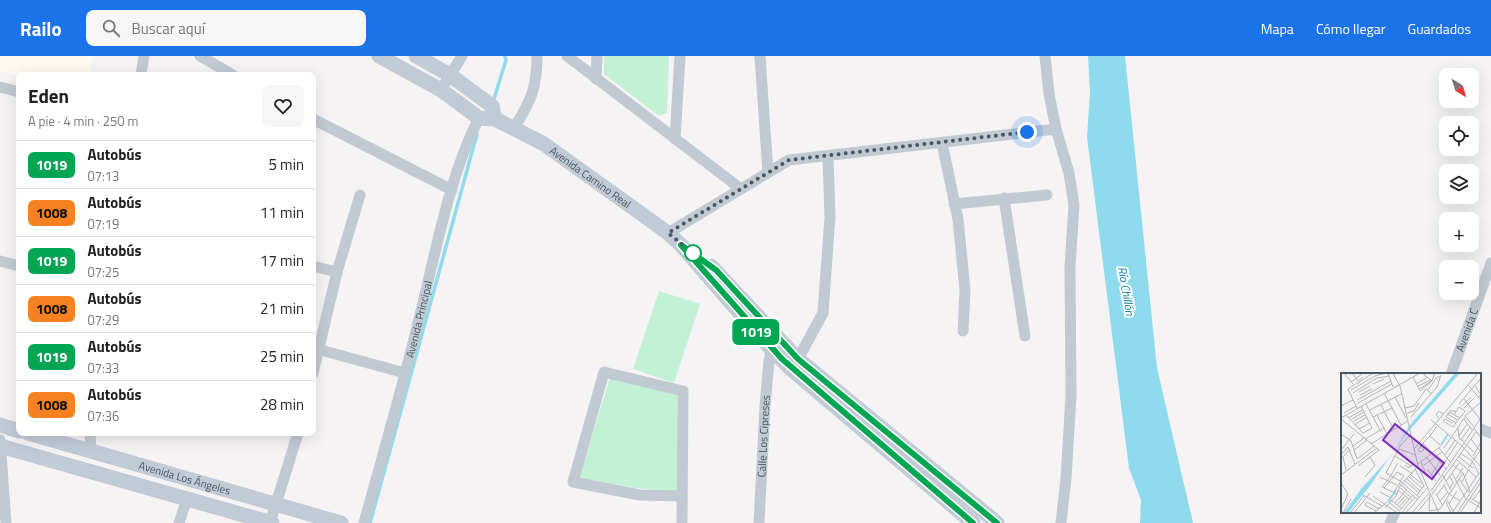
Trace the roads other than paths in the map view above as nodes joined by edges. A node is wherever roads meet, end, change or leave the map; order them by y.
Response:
1 (144, 56) edge
2 (200, 56) edge
3 (379, 56) edge
4 (416, 56) edge
5 (462, 56) edge
6 (537, 56) edge
7 (567, 56) edge
8 (597, 56) edge
9 (680, 56) edge
10 (760, 56) edge
11 (1045, 56) edge
12 (141, 72) edge
13 (228, 72) edge
14 (450, 75) junction
15 (596, 79) junction
16 (0, 87) edge
17 (441, 90) junction
18 (16, 91) edge
19 (479, 118) junction
20 (495, 119) junction
21 (316, 121) edge
22 (514, 128) junction
23 (1056, 129) junction
24 (675, 139) junction
25 (942, 143) junction
26 (828, 156) junction
27 (768, 173) junction
28 (741, 189) junction
29 (452, 190) junction
30 (360, 195) dead end
31 (1047, 195) dead end
32 (1004, 198) junction
33 (954, 204) junction
34 (668, 233) junction
35 (681, 245) junction
36 (0, 260) edge
37 (1491, 263) edge
38 (16, 265) edge
39 (316, 267) edge
40 (337, 272) junction
41 (962, 331) dead end
42 (1025, 336) dead end
43 (316, 349) edge
44 (772, 350) junction
45 (798, 359) junction
46 (405, 373) junction
47 (1451, 373) edge
48 (0, 425) edge
49 (16, 429) edge
50 (1481, 429) edge
51 (1491, 434) edge
52 (38, 436) edge
53 (90, 436) edge
54 (297, 436) edge
55 (0, 444) edge
56 (91, 451) junction
57 (682, 496) junction
58 (186, 499) junction
59 (277, 504) junction
60 (1395, 513) edge
61 (6, 523) edge
62 (179, 523) edge
63 (271, 523) edge
64 (341, 523) edge
65 (364, 523) edge
66 (682, 523) edge
67 (759, 523) edge
68 (973, 523) edge
69 (997, 523) edge
70 (1061, 523) edge
71 (1390, 523) edge

1 - 12 street
2 - 13 street
3 - 17 main road
4 - 14 main road
5 - 14 street
6 - 22 street
7 - 15 street
8 - 15 street
9 - 24 street
10 - 27 street
11 - 23 street
14 - 17 street
14 - 20 main road
15 - 24 street
16 - 18 street
17 - 19 main road
19 - 20 main road, Avenida Camino Real
19 - 29 street, Avenida Principal
20 - 22 main road, Avenida Camino Real
21 - 29 street
22 - 34 main road, Avenida Camino Real
23 - 25 street
23 - 70 street
24 - 28 street
25 - 26 street
25 - 33 street
26 - 27 street
26 - 45 street
27 - 28 street
28 - 34 street
29 - 46 street, Avenida Principal
30 - 40 street
31 - 32 street
32 - 33 street
32 - 42 street
33 - 41 street
34 - 35 main road, Avenida Camino Real
35 - 44 main road, Avenida Camino Real
35 - 45 main road, Avenida Camino Real
36 - 38 street
37 - 47 street, Avenida C
39 - 40 street
40 - 43 street
43 - 46 street
44 - 67 street, Calle Los Cipreses
44 - 68 main road, Avenida Camino Real
45 - 69 main road, Avenida Camino Real
46 - 65 street, Avenida Principal
48 - 49 main road
50 - 51 street
52 - 56 main road, Avenida Los Ángeles
53 - 56 street
54 - 59 street
55 - 58 main road, Avenida Los Ángeles
55 - 61 street
56 - 59 main road, Avenida Los Ángeles
57 - 57 street
57 - 66 street
58 - 62 street
58 - 63 main road, Avenida Los Ángeles
59 - 63 street
59 - 64 main road, Avenida Los Ángeles
60 - 71 street

